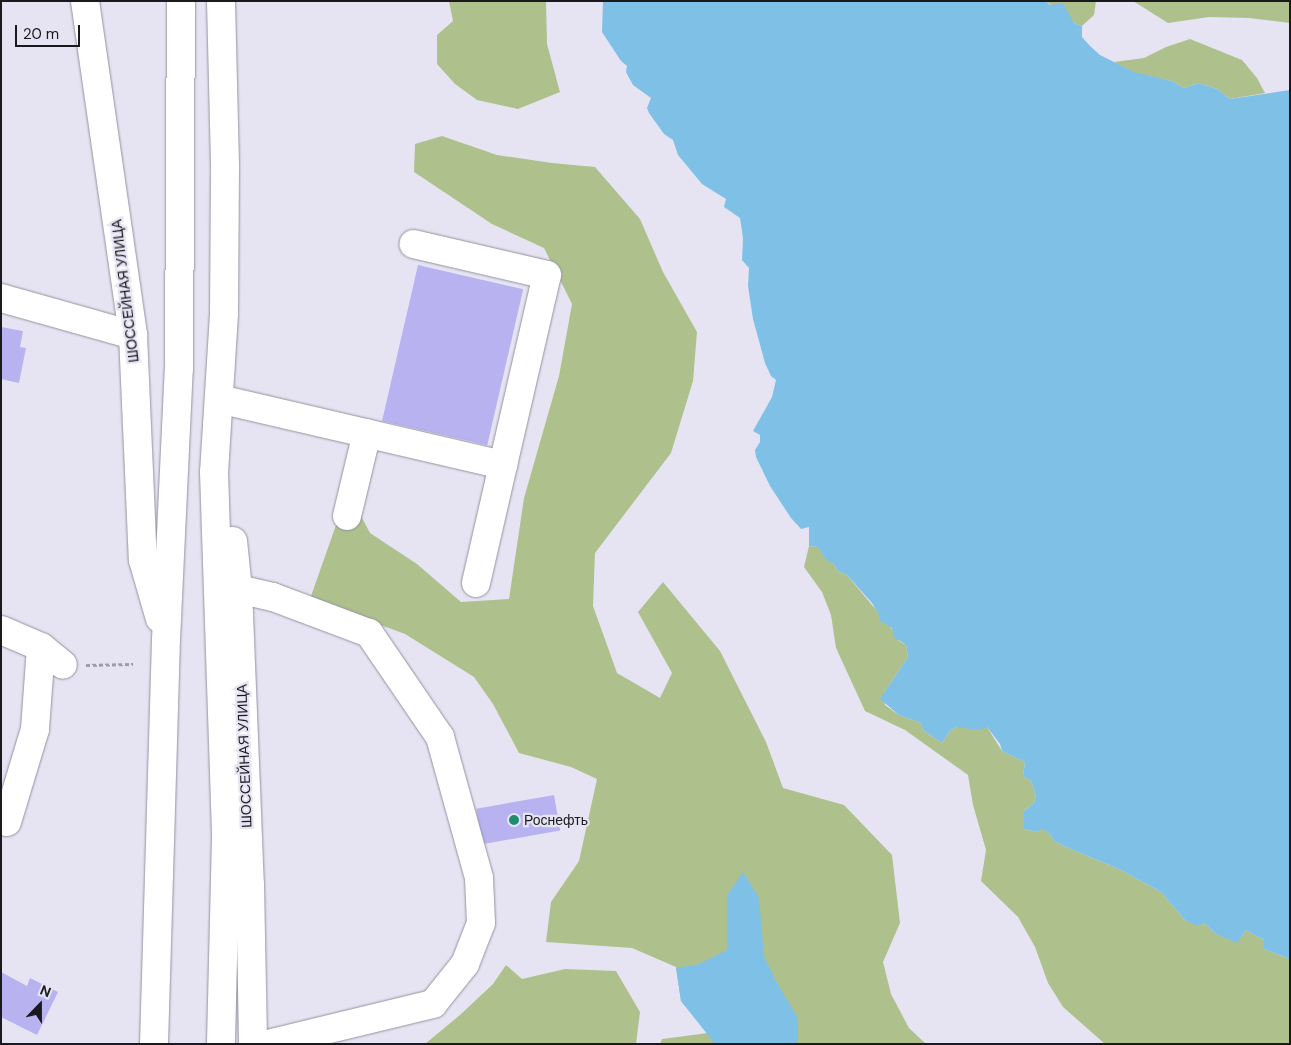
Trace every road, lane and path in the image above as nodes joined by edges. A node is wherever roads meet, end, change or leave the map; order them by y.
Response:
1 (85, 1) edge
2 (181, 1) edge
3 (221, 1) edge
4 (414, 244) dead end
5 (1, 298) edge
6 (133, 335) junction
7 (219, 399) junction
8 (366, 433) junction
9 (503, 465) junction
10 (214, 472) junction
11 (347, 516) dead end
12 (476, 583) dead end
13 (238, 589) junction
14 (1, 630) edge
15 (166, 640) junction
16 (41, 647) junction
17 (133, 664) dead end
18 (110, 665) dead end
19 (63, 666) dead end
20 (7, 822) dead end
21 (154, 1044) edge
22 (221, 1044) edge
23 (253, 1044) edge
24 (268, 1044) edge

1 - 6 main road, ШОССЕЙНАЯ УЛИЦА
2 - 15 main road, ШОССЕЙНАЯ УЛИЦА
3 - 7 main road, ШОССЕЙНАЯ УЛИЦА
4 - 9 main road
5 - 6 main road
6 - 15 main road, ШОССЕЙНАЯ УЛИЦА
7 - 8 main road
7 - 10 main road, ШОССЕЙНАЯ УЛИЦА
8 - 9 main road
8 - 11 main road
9 - 12 main road
10 - 13 main road, ШОССЕЙНАЯ УЛИЦА
10 - 22 main road, ШОССЕЙНАЯ УЛИЦА
13 - 23 main road, ШОССЕЙНАЯ УЛИЦА
13 - 24 main road
14 - 16 main road
15 - 21 main road, ШОССЕЙНАЯ УЛИЦА
16 - 19 main road
16 - 20 main road
17 - 18 path

